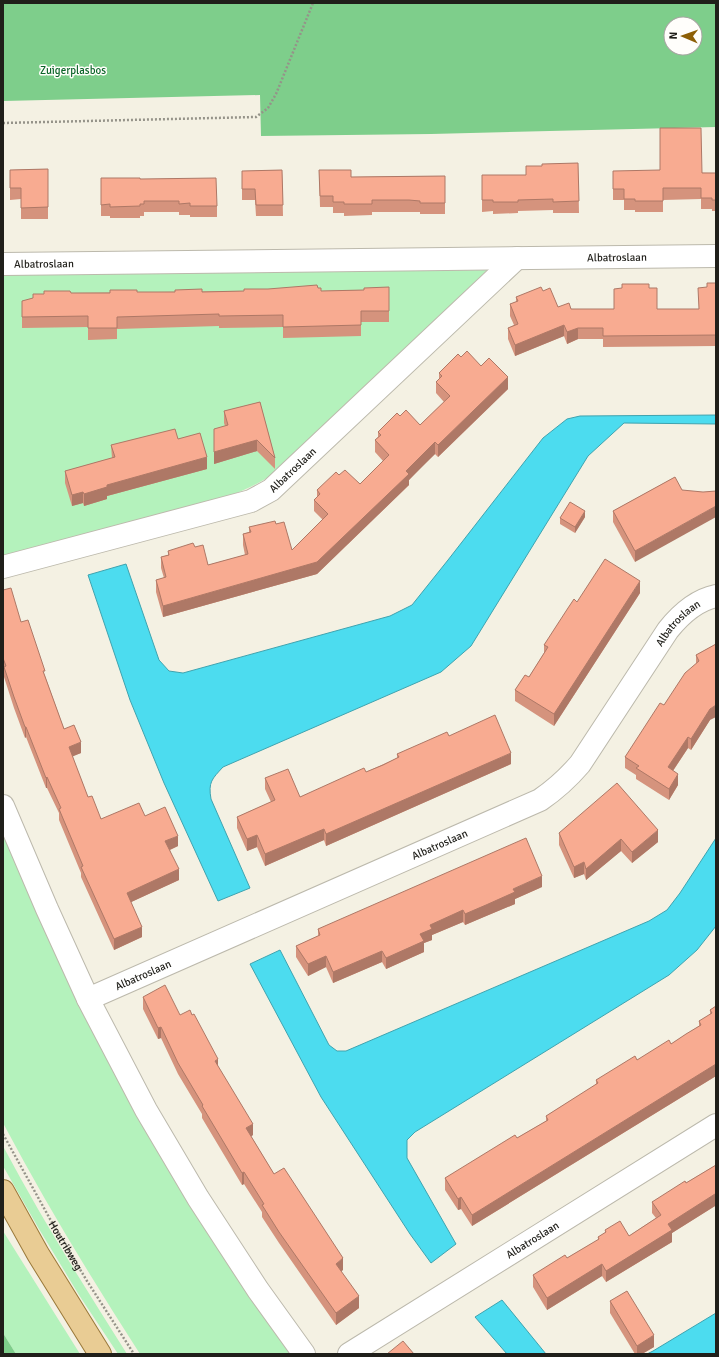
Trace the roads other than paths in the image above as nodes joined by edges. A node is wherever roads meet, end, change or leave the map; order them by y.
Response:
1 (716, 256) edge
2 (517, 258) junction
3 (3, 264) edge
4 (3, 567) edge
5 (716, 596) edge
6 (3, 806) edge
7 (88, 999) junction
8 (716, 1125) edge
9 (3, 1191) edge
10 (100, 1354) edge
11 (304, 1354) edge
12 (349, 1354) edge

1 - 2 street, Albatroslaan
2 - 3 street, Albatroslaan
2 - 4 street, Albatroslaan
5 - 7 street, Albatroslaan
6 - 7 street
7 - 11 street
8 - 12 street, Albatroslaan
9 - 10 main road

